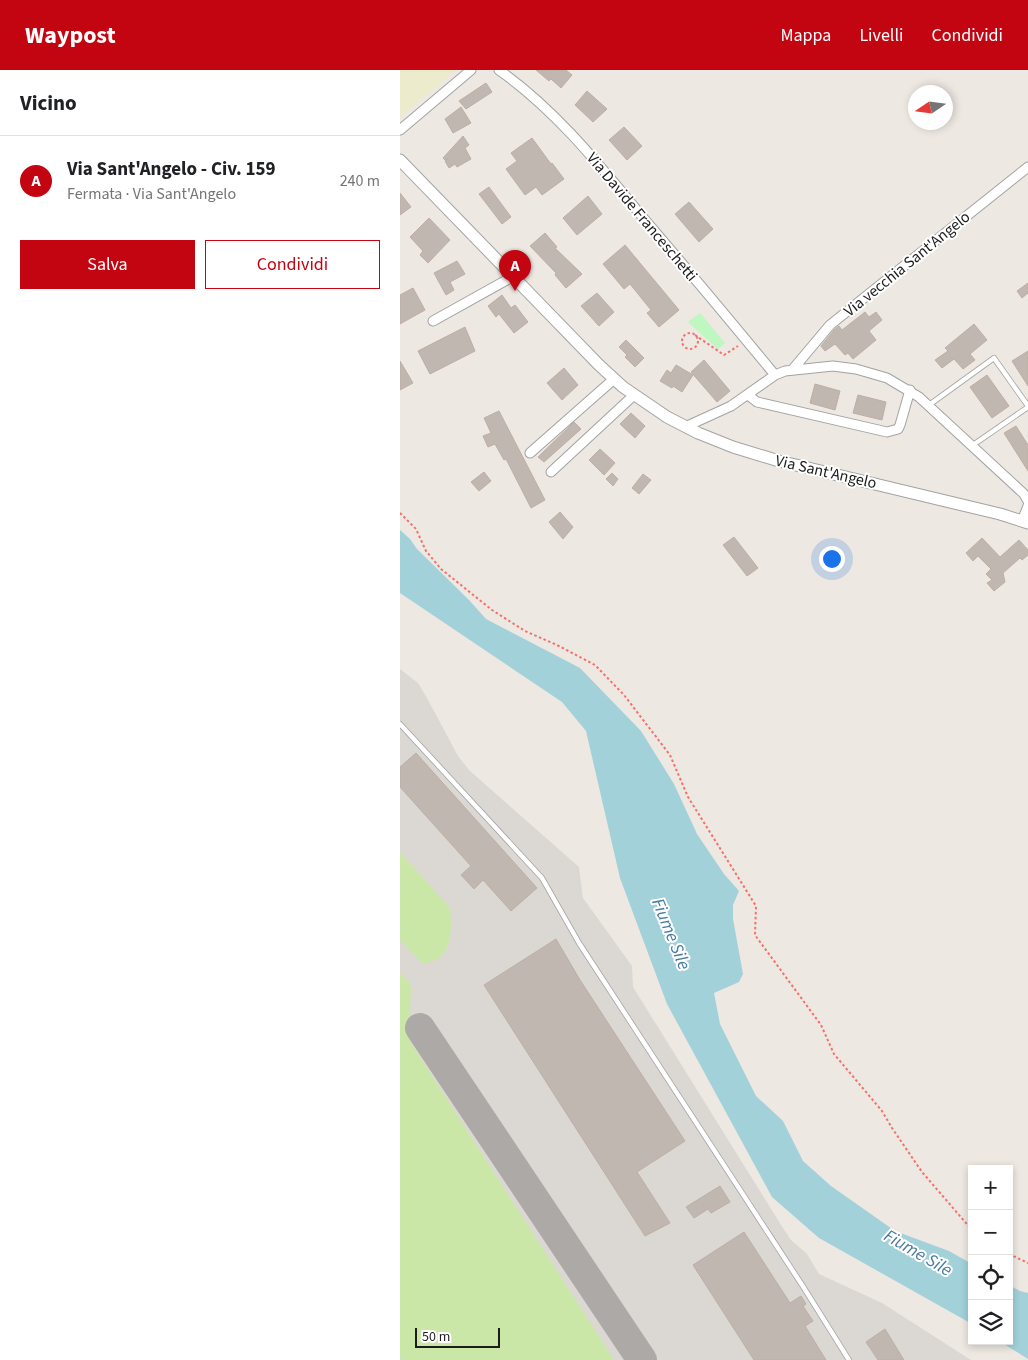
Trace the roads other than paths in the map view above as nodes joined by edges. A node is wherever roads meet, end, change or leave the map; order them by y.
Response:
1 (471, 70) edge
2 (499, 70) edge
3 (400, 130) edge
4 (400, 160) edge
5 (1028, 167) edge
6 (512, 277) junction
7 (433, 320) dead end
8 (793, 369) junction
9 (775, 375) junction
10 (614, 379) junction
11 (910, 390) junction
12 (634, 395) junction
13 (748, 395) junction
14 (929, 405) junction
15 (1028, 407) edge
16 (685, 427) junction
17 (972, 445) junction
18 (530, 453) dead end
19 (551, 472) dead end
20 (1028, 500) edge
21 (1025, 522) edge
22 (400, 724) edge
23 (849, 1360) edge

1 - 3 street
2 - 9 street, Via Davide Franceschetti
4 - 6 street, Via Sant'Angelo
5 - 8 street, Via vecchia Sant'Angelo
6 - 7 street
6 - 10 street, Via Sant'Angelo
8 - 9 street
8 - 11 street
9 - 13 street
10 - 12 street, Via Sant'Angelo
10 - 18 street
11 - 13 street
11 - 14 street
12 - 16 street, Via Sant'Angelo
12 - 19 street
13 - 16 street
14 - 15 lane
14 - 17 street
15 - 17 lane
16 - 21 street, Via Sant'Angelo
17 - 20 street
20 - 21 street
22 - 23 lane

